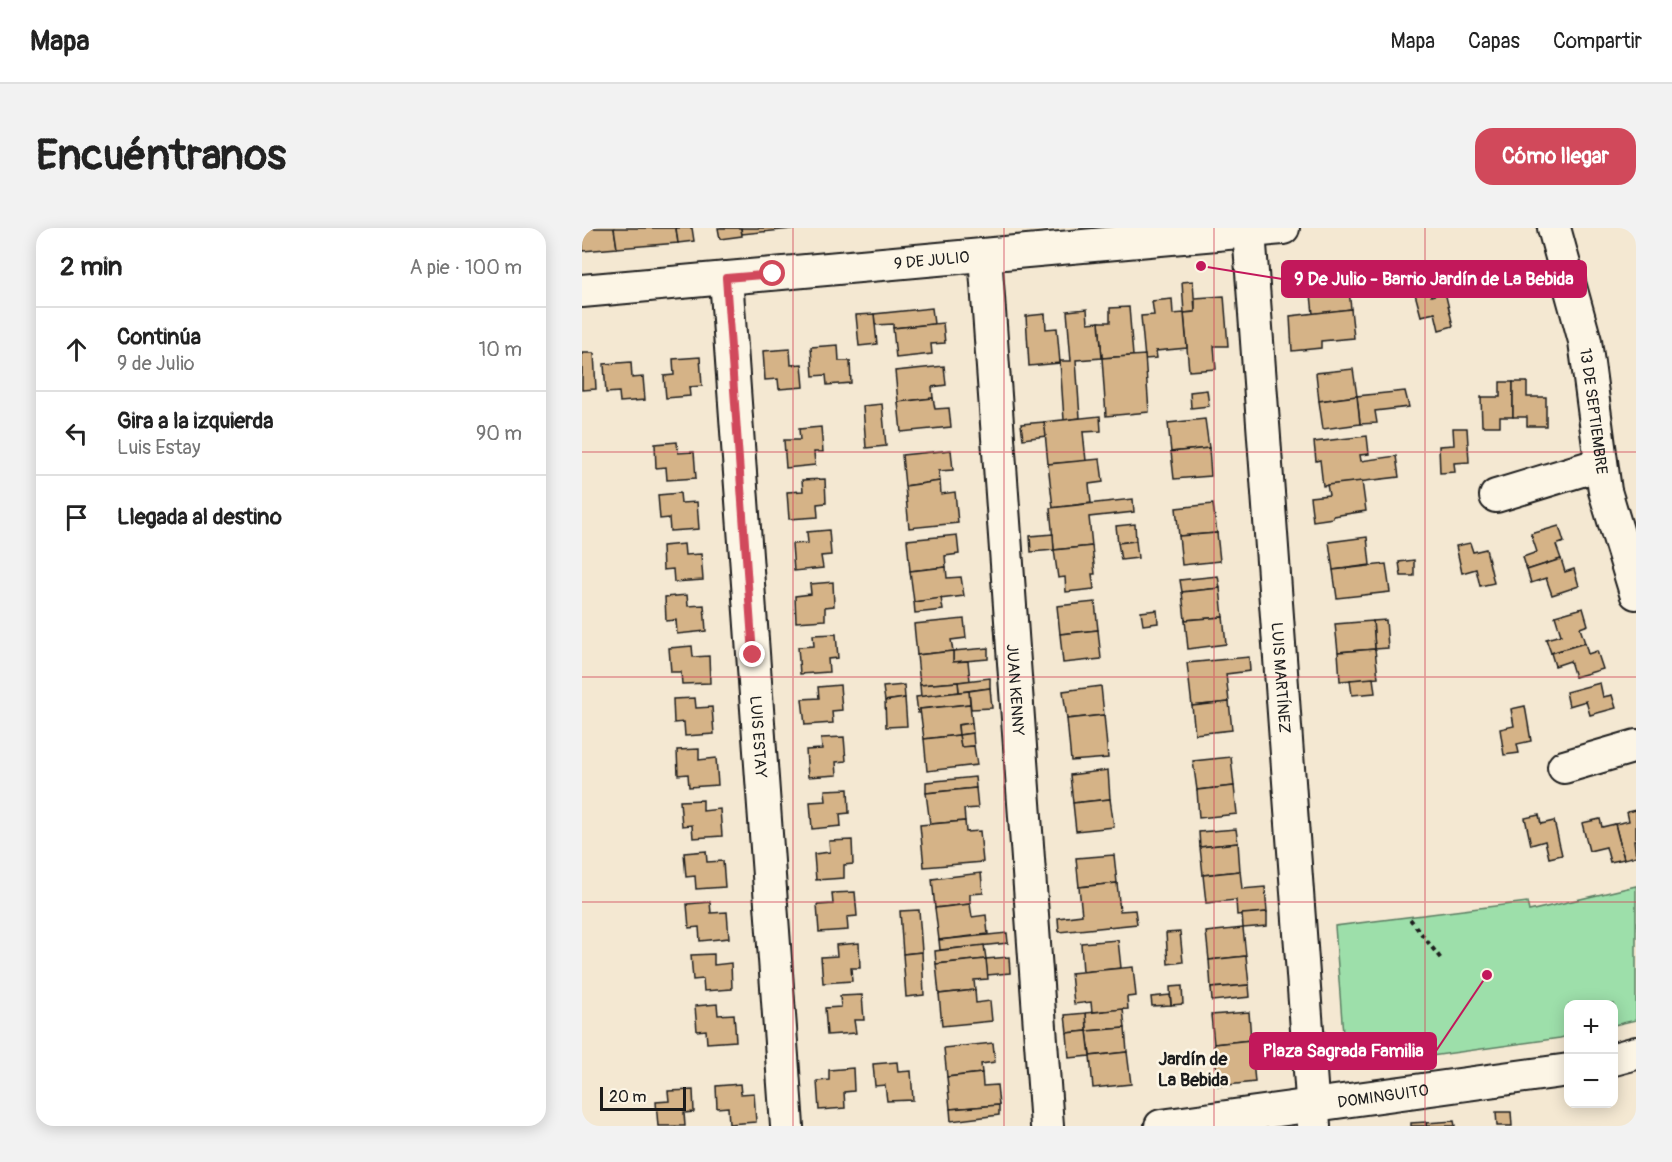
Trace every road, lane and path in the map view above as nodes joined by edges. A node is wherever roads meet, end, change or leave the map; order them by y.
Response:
1 (1283, 228) edge
2 (1554, 228) edge
3 (1249, 231) junction
4 (985, 255) junction
5 (726, 278) junction
6 (582, 291) edge
7 (1601, 464) junction
8 (1496, 496) dead end
9 (1636, 593) edge
10 (1636, 746) edge
11 (1564, 767) dead end
12 (1410, 919) dead end
13 (1440, 959) dead end
14 (1636, 1053) edge
15 (1618, 1058) edge
16 (1564, 1071) edge
17 (1313, 1115) edge
18 (788, 1126) edge
19 (1047, 1126) edge
20 (1161, 1126) edge

1 - 3 street, 9 DE JULIO
2 - 7 street, 13 DE SEPTIEMBRE
3 - 4 street, 9 DE JULIO
3 - 17 street, LUIS MARTÍNEZ
4 - 5 street, 9 DE JULIO
4 - 19 street, JUAN KENNY
5 - 6 street, 9 DE JULIO
5 - 18 street, LUIS ESTAY
7 - 8 street
7 - 9 street, 13 DE SEPTIEMBRE
10 - 11 street
12 - 13 path
14 - 15 street
16 - 17 street, DOMINGUITO
17 - 20 street, DOMINGUITO

